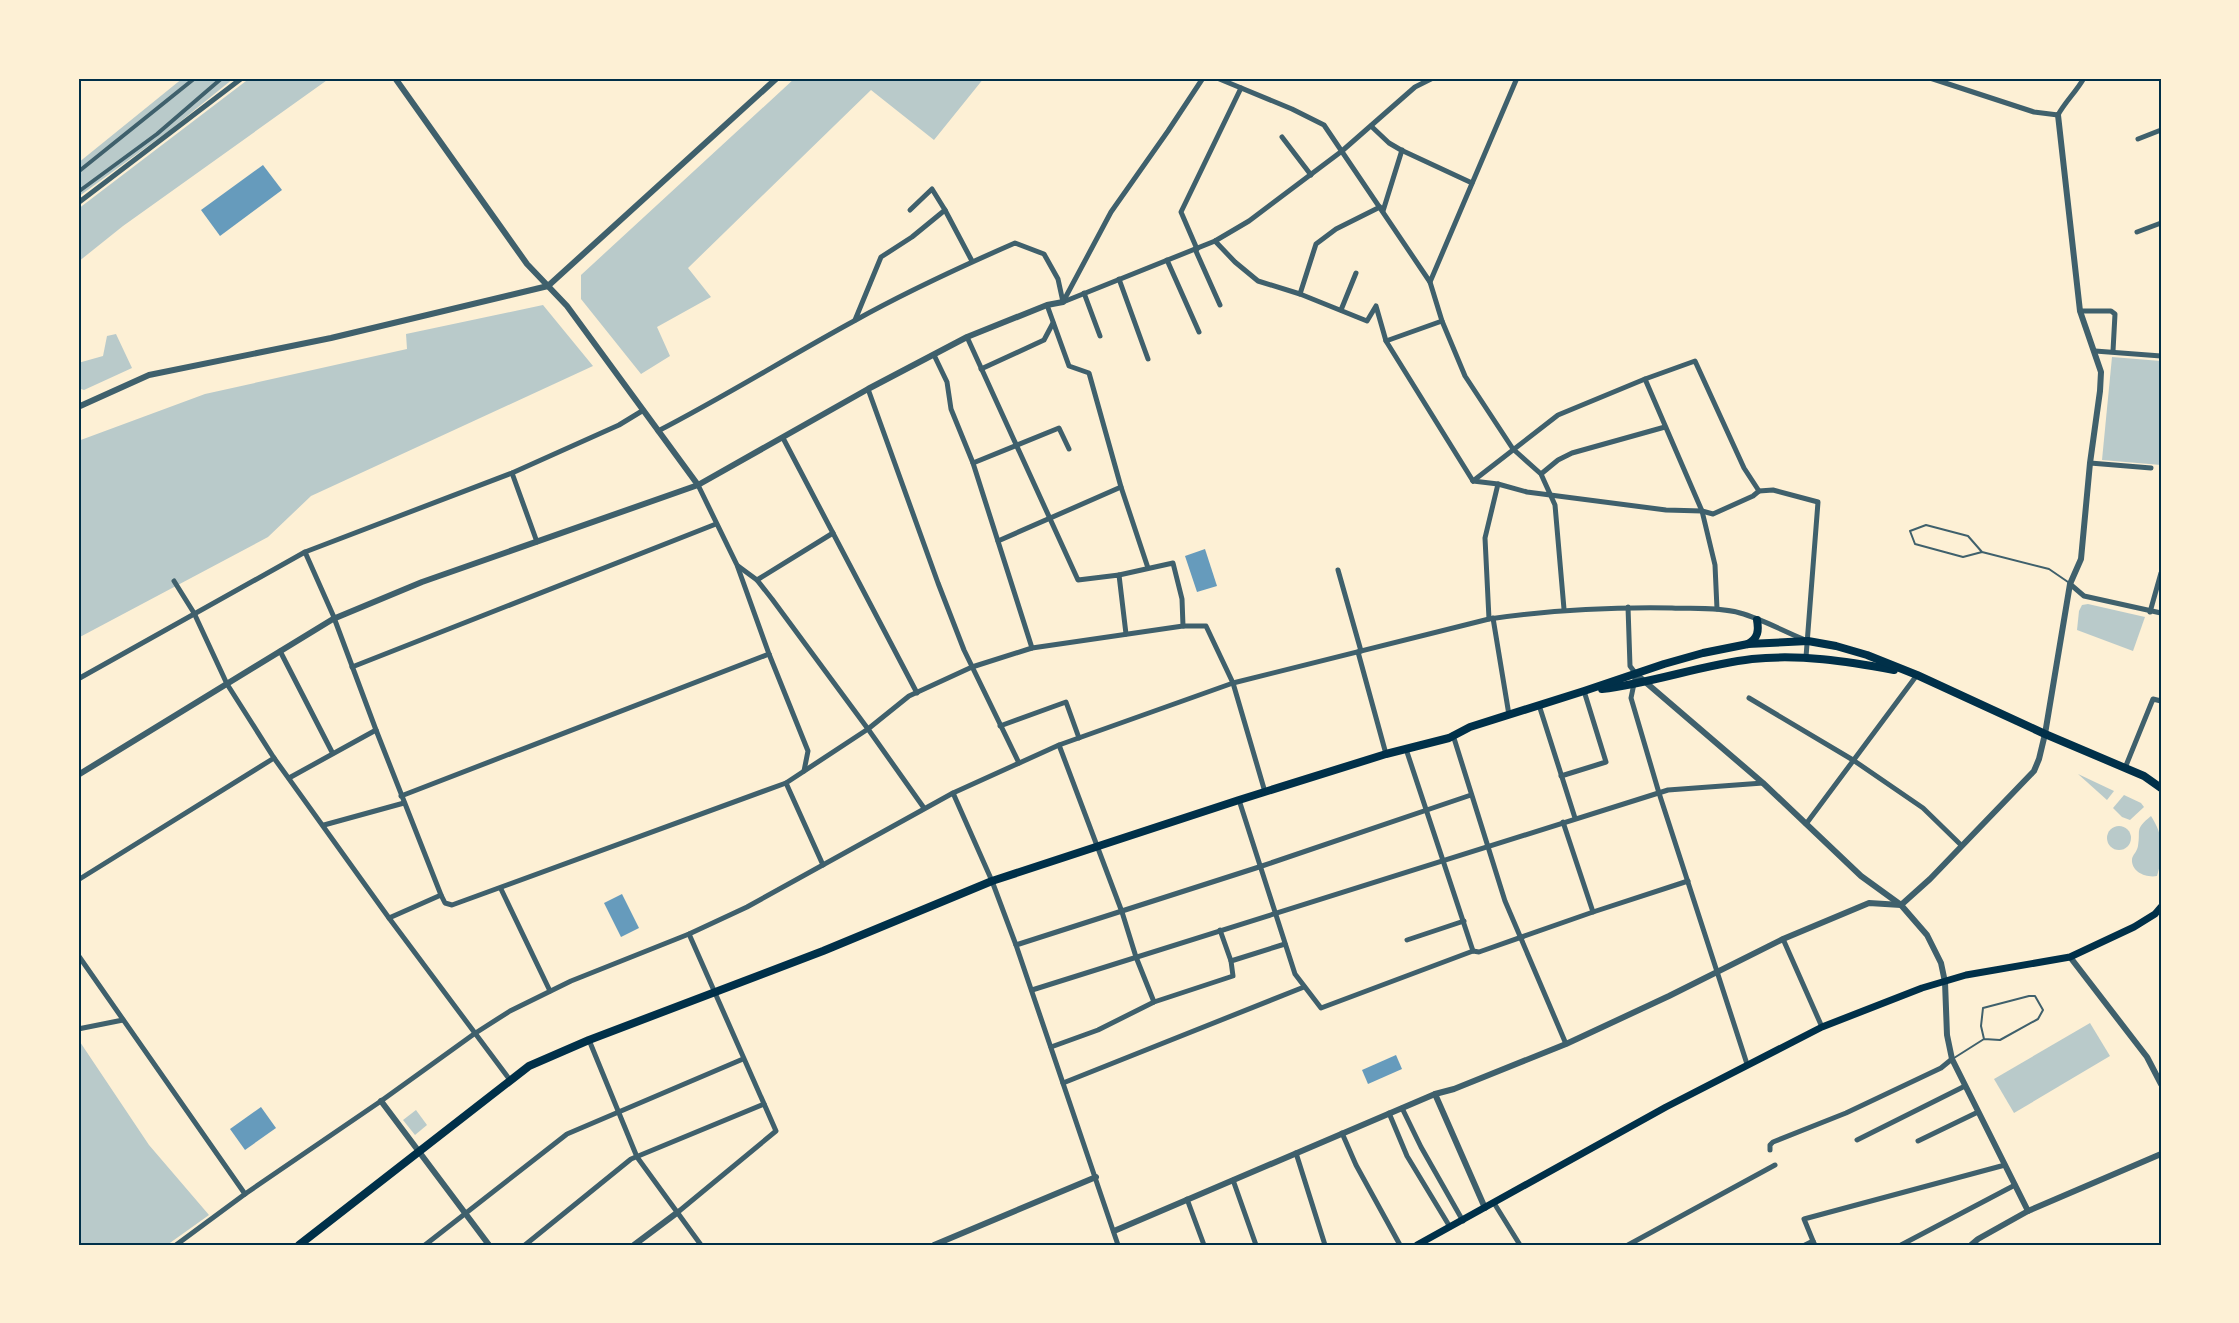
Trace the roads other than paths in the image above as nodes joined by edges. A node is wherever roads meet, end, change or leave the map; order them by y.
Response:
1 (195, 78) edge
2 (222, 78) edge
3 (242, 78) edge
4 (395, 78) edge
5 (777, 78) edge
6 (1203, 78) edge
7 (1217, 78) edge
8 (1433, 78) edge
9 (1517, 78) edge
10 (1930, 78) edge
11 (2084, 78) edge
12 (1241, 88) junction
13 (2058, 116) junction
14 (1371, 126) junction
15 (2161, 130) edge
16 (1282, 137) dead end
17 (2138, 139) dead end
18 (1402, 150) junction
19 (1342, 151) junction
20 (78, 172) edge
21 (1311, 175) junction
22 (1472, 183) junction
23 (78, 192) edge
24 (78, 203) edge
25 (1381, 209) junction
26 (910, 210) dead end
27 (945, 210) junction
28 (2161, 223) edge
29 (2137, 232) dead end
30 (1215, 241) junction
31 (1196, 249) junction
32 (1167, 260) junction
33 (972, 261) junction
34 (1356, 273) dead end
35 (1119, 279) junction
36 (1430, 282) junction
37 (548, 286) junction
38 (1084, 293) junction
39 (1300, 294) junction
40 (1063, 302) junction
41 (1220, 304) dead end
42 (1047, 305) junction
43 (1341, 310) junction
44 (2080, 311) junction
45 (855, 320) junction
46 (1442, 321) junction
47 (1053, 323) junction
48 (1199, 332) dead end
49 (1100, 336) dead end
50 (967, 337) junction
51 (1386, 341) junction
52 (2094, 351) junction
53 (2113, 351) junction
54 (934, 355) junction
55 (2161, 356) edge
56 (1148, 359) dead end
57 (981, 369) junction
58 (1644, 379) junction
59 (868, 389) junction
60 (78, 407) edge
61 (642, 411) junction
62 (1665, 427) junction
63 (658, 431) junction
64 (783, 438) junction
65 (1016, 444) junction
66 (1069, 449) dead end
67 (1513, 449) junction
68 (973, 463) junction
69 (2090, 463) junction
70 (2151, 468) dead end
71 (513, 472) junction
72 (1541, 474) junction
73 (1473, 481) junction
74 (1498, 484) junction
75 (698, 485) junction
76 (1121, 487) junction
77 (1759, 491) junction
78 (1552, 495) junction
79 (1702, 511) junction
80 (1050, 519) junction
81 (716, 524) junction
82 (833, 533) junction
83 (998, 541) junction
84 (537, 542) junction
85 (305, 552) junction
86 (1982, 552) junction
87 (737, 565) junction
88 (1148, 568) junction
89 (1338, 570) dead end
90 (2161, 573) edge
91 (1119, 575) junction
92 (757, 580) junction
93 (174, 581) dead end
94 (2070, 584) junction
95 (1628, 608) junction
96 (1564, 609) junction
97 (1717, 609) junction
98 (2150, 612) junction
99 (194, 613) junction
100 (2161, 613) edge
101 (1491, 618) junction
102 (333, 619) junction
103 (1757, 620) junction
104 (1183, 626) junction
105 (1126, 633) junction
106 (1808, 641) junction
107 (1748, 644) junction
108 (1032, 648) junction
109 (280, 651) junction
110 (1359, 652) junction
111 (769, 654) junction
112 (1806, 657) junction
113 (352, 667) junction
114 (972, 667) junction
115 (1636, 674) junction
116 (1917, 675) junction
117 (78, 679) edge
118 (1233, 683) junction
119 (1647, 683) junction
120 (227, 684) junction
121 (1633, 685) junction
122 (1584, 692) junction
123 (917, 693) junction
124 (1749, 698) dead end
125 (2161, 701) edge
126 (1539, 705) junction
127 (1509, 715) junction
128 (1000, 726) junction
129 (868, 729) junction
130 (376, 730) junction
131 (2044, 734) junction
132 (1453, 735) junction
133 (1079, 738) junction
134 (1059, 745) junction
135 (1406, 749) junction
136 (332, 752) junction
137 (1386, 754) junction
138 (274, 758) junction
139 (1853, 760) junction
140 (1019, 763) junction
141 (2125, 768) junction
142 (804, 771) junction
143 (78, 776) edge
144 (1562, 776) junction
145 (289, 778) junction
146 (786, 783) junction
147 (1763, 783) junction
148 (2161, 788) edge
149 (1265, 792) junction
150 (953, 793) junction
151 (1659, 793) junction
152 (1472, 795) junction
153 (403, 800) junction
154 (1239, 800) junction
155 (924, 808) junction
156 (1427, 810) junction
157 (1575, 818) junction
158 (1563, 822) junction
159 (1806, 824) junction
160 (324, 825) junction
161 (1097, 846) junction
162 (1488, 846) junction
163 (1961, 846) junction
164 (1445, 861) junction
165 (823, 865) junction
166 (1259, 867) junction
167 (78, 880) edge
168 (992, 881) junction
169 (1688, 881) junction
170 (501, 889) junction
171 (441, 895) junction
172 (1901, 905) junction
173 (2161, 907) edge
174 (1122, 912) junction
175 (1593, 912) junction
176 (1274, 913) junction
177 (389, 918) junction
178 (1464, 921) junction
179 (1220, 930) junction
180 (689, 934) junction
181 (1520, 938) junction
182 (1783, 939) junction
183 (1407, 940) dead end
184 (1285, 944) junction
185 (1016, 945) junction
186 (1473, 951) junction
187 (78, 955) edge
188 (1136, 957) junction
189 (2070, 957) junction
190 (1231, 961) junction
191 (1718, 972) junction
192 (1944, 981) junction
193 (1304, 987) junction
194 (1032, 990) junction
195 (550, 991) junction
196 (714, 994) junction
197 (1155, 1002) junction
198 (123, 1020) junction
199 (1822, 1027) junction
200 (78, 1029) edge
201 (474, 1034) junction
202 (1984, 1039) junction
203 (589, 1040) junction
204 (1566, 1044) junction
205 (1051, 1047) junction
206 (743, 1059) junction
207 (1953, 1059) junction
208 (1747, 1064) junction
209 (510, 1080) junction
210 (1063, 1083) junction
211 (2161, 1084) edge
212 (1965, 1086) junction
213 (1435, 1094) junction
214 (381, 1101) junction
215 (764, 1104) junction
216 (1402, 1108) junction
217 (1978, 1112) junction
218 (618, 1113) junction
219 (1389, 1113) junction
220 (1342, 1133) junction
221 (1857, 1140) dead end
222 (1918, 1142) dead end
223 (1770, 1150) dead end
224 (419, 1151) junction
225 (1296, 1153) junction
226 (2161, 1154) edge
227 (637, 1157) junction
228 (1774, 1165) dead end
229 (2005, 1165) junction
230 (1096, 1178) junction
231 (1233, 1180) junction
232 (2015, 1185) junction
233 (245, 1194) junction
234 (1187, 1199) junction
235 (1494, 1203) junction
236 (1485, 1208) junction
237 (2028, 1211) junction
238 (678, 1212) junction
239 (466, 1214) junction
240 (1463, 1221) junction
241 (1450, 1227) junction
242 (1114, 1231) junction
243 (1814, 1243) edge
244 (176, 1245) edge
245 (299, 1245) edge
246 (425, 1245) edge
247 (489, 1245) edge
248 (525, 1245) edge
249 (634, 1245) edge
250 (701, 1245) edge
251 (934, 1245) edge
252 (1118, 1245) edge
253 (1204, 1245) edge
254 (1256, 1245) edge
255 (1325, 1245) edge
256 (1400, 1245) edge
257 (1417, 1245) edge
258 (1520, 1245) edge
259 (1628, 1245) edge
260 (1805, 1245) edge
261 (1901, 1245) edge
262 (1971, 1245) edge

1 - 20 street
2 - 23 street
3 - 24 street
4 - 37 street
5 - 37 street
6 - 40 street
7 - 12 street
8 - 14 street
9 - 22 street
10 - 13 street
11 - 13 street
12 - 19 street
12 - 31 street
13 - 44 street
14 - 18 street
14 - 19 street
15 - 17 street
16 - 21 street
18 - 22 street
18 - 25 street
19 - 21 street
19 - 25 street
21 - 30 street
22 - 36 street
25 - 36 street
25 - 39 street
26 - 27 street
27 - 33 street
27 - 45 street
28 - 29 street
30 - 31 street
30 - 39 street
31 - 32 street
31 - 41 street
32 - 35 street
32 - 48 street
33 - 40 street
33 - 45 street
34 - 43 street
35 - 38 street
35 - 56 street
36 - 46 street
37 - 60 street
37 - 61 street
38 - 40 street
38 - 49 street
39 - 43 street
40 - 42 street
42 - 47 street
42 - 50 street
43 - 51 street
44 - 52 street
44 - 53 street
45 - 63 street
46 - 51 street
46 - 67 street
47 - 57 street
47 - 76 street
50 - 54 street
50 - 57 street
51 - 73 street
52 - 53 street
52 - 69 street
53 - 55 street
54 - 59 street
54 - 68 street
57 - 65 street
58 - 62 street
58 - 67 street
58 - 77 street
59 - 64 street
59 - 114 street
61 - 63 street
61 - 71 street
62 - 72 street
62 - 79 street
63 - 75 street
64 - 75 street
64 - 82 street
65 - 66 street
65 - 68 street
65 - 80 street
67 - 72 street
67 - 73 street
68 - 83 street
69 - 70 street
69 - 94 street
71 - 84 street
71 - 85 street
72 - 78 street
73 - 74 street
74 - 78 street
74 - 101 street
75 - 81 street
75 - 84 street
76 - 80 street
76 - 88 street
77 - 79 street
77 - 106 street
78 - 79 street
78 - 96 street
79 - 97 street
80 - 83 street
80 - 91 street
81 - 87 street
81 - 113 street
82 - 92 street
82 - 123 street
83 - 108 street
84 - 102 street
85 - 99 street
85 - 102 street
86 - 86 lane
86 - 94 lane
87 - 92 street
87 - 111 street
88 - 91 street
88 - 104 street
89 - 110 street
90 - 98 street
91 - 105 street
92 - 129 street
93 - 99 street
94 - 98 street
94 - 131 street
95 - 96 street
95 - 97 street
95 - 115 street
96 - 101 street
97 - 103 street
98 - 100 street
99 - 117 street
99 - 120 street
101 - 110 street
101 - 127 street
102 - 109 street
102 - 113 street
103 - 106 street
103 - 107 highway
104 - 105 street
104 - 118 street
105 - 108 street
106 - 107 highway
106 - 112 street
106 - 116 highway
107 - 115 highway
108 - 114 street
109 - 120 street
109 - 136 street
110 - 118 street
110 - 137 street
111 - 142 street
111 - 153 street
112 - 116 highway
112 - 119 highway
113 - 130 street
114 - 123 street
114 - 128 street
115 - 119 street
115 - 121 street
115 - 122 highway
116 - 131 highway
116 - 139 street
118 - 133 street
118 - 149 street
119 - 121 highway
119 - 147 street
120 - 138 street
120 - 143 street
121 - 122 highway
121 - 151 street
122 - 126 highway
122 - 144 street
123 - 129 street
124 - 139 street
125 - 141 street
126 - 127 highway
126 - 144 street
127 - 132 highway
128 - 133 street
128 - 140 street
129 - 142 street
129 - 155 street
130 - 136 street
130 - 153 street
131 - 141 highway
131 - 163 street
132 - 135 highway
132 - 152 street
133 - 134 street
134 - 140 street
134 - 161 street
135 - 137 highway
135 - 156 street
136 - 145 street
137 - 149 highway
138 - 145 street
138 - 167 street
139 - 159 street
139 - 163 street
140 - 150 street
141 - 148 highway
142 - 146 street
144 - 157 street
145 - 160 street
146 - 165 street
146 - 170 street
147 - 151 street
147 - 159 street
149 - 154 highway
150 - 155 street
150 - 168 street
151 - 157 street
151 - 169 street
152 - 156 street
152 - 162 street
153 - 160 street
153 - 171 street
154 - 161 highway
154 - 166 street
155 - 165 street
156 - 164 street
156 - 166 street
157 - 158 street
158 - 162 street
158 - 175 street
159 - 172 street
160 - 177 street
161 - 168 highway
161 - 174 street
162 - 164 street
162 - 181 street
163 - 172 street
164 - 176 street
164 - 178 street
165 - 180 street
166 - 174 street
166 - 176 street
168 - 185 street
168 - 196 highway
169 - 175 street
169 - 191 street
170 - 171 street
170 - 195 street
171 - 177 street
172 - 182 street
172 - 192 street
173 - 189 main road
174 - 185 street
174 - 188 street
175 - 181 street
176 - 179 street
176 - 184 street
177 - 201 street
178 - 183 street
178 - 186 street
179 - 188 street
179 - 190 street
180 - 195 street
180 - 196 street
181 - 186 street
181 - 204 street
182 - 191 street
182 - 199 street
184 - 190 street
184 - 193 street
185 - 194 street
186 - 193 street
187 - 198 street
188 - 194 street
188 - 197 street
189 - 192 main road
189 - 211 street
190 - 197 street
191 - 204 street
191 - 208 street
192 - 199 main road
192 - 207 street
193 - 210 street
194 - 205 street
195 - 201 street
196 - 203 highway
196 - 206 street
197 - 205 street
198 - 200 street
198 - 233 street
199 - 208 main road
201 - 209 street
201 - 214 street
202 - 202 lane
202 - 207 lane
203 - 209 highway
203 - 218 street
204 - 213 street
205 - 210 street
206 - 215 street
206 - 218 street
207 - 212 street
207 - 223 street
208 - 235 main road
209 - 224 highway
210 - 230 street
212 - 217 street
212 - 221 street
213 - 216 street
213 - 236 street
214 - 224 street
214 - 233 street
215 - 227 street
215 - 238 street
216 - 219 street
216 - 240 street
217 - 222 street
217 - 229 street
218 - 227 street
218 - 239 street
219 - 220 street
219 - 241 street
220 - 225 street
220 - 256 street
224 - 239 street
224 - 245 highway
225 - 231 street
225 - 255 street
226 - 237 street
227 - 238 street
227 - 248 street
228 - 259 street
229 - 232 street
229 - 243 street
230 - 242 street
230 - 251 street
231 - 234 street
231 - 254 street
232 - 237 street
232 - 261 street
233 - 244 street
234 - 242 street
234 - 253 street
235 - 236 main road
235 - 258 street
236 - 240 main road
237 - 262 street
238 - 249 street
238 - 250 street
239 - 246 street
239 - 247 street
240 - 241 main road
241 - 257 main road
242 - 252 street
243 - 260 street

